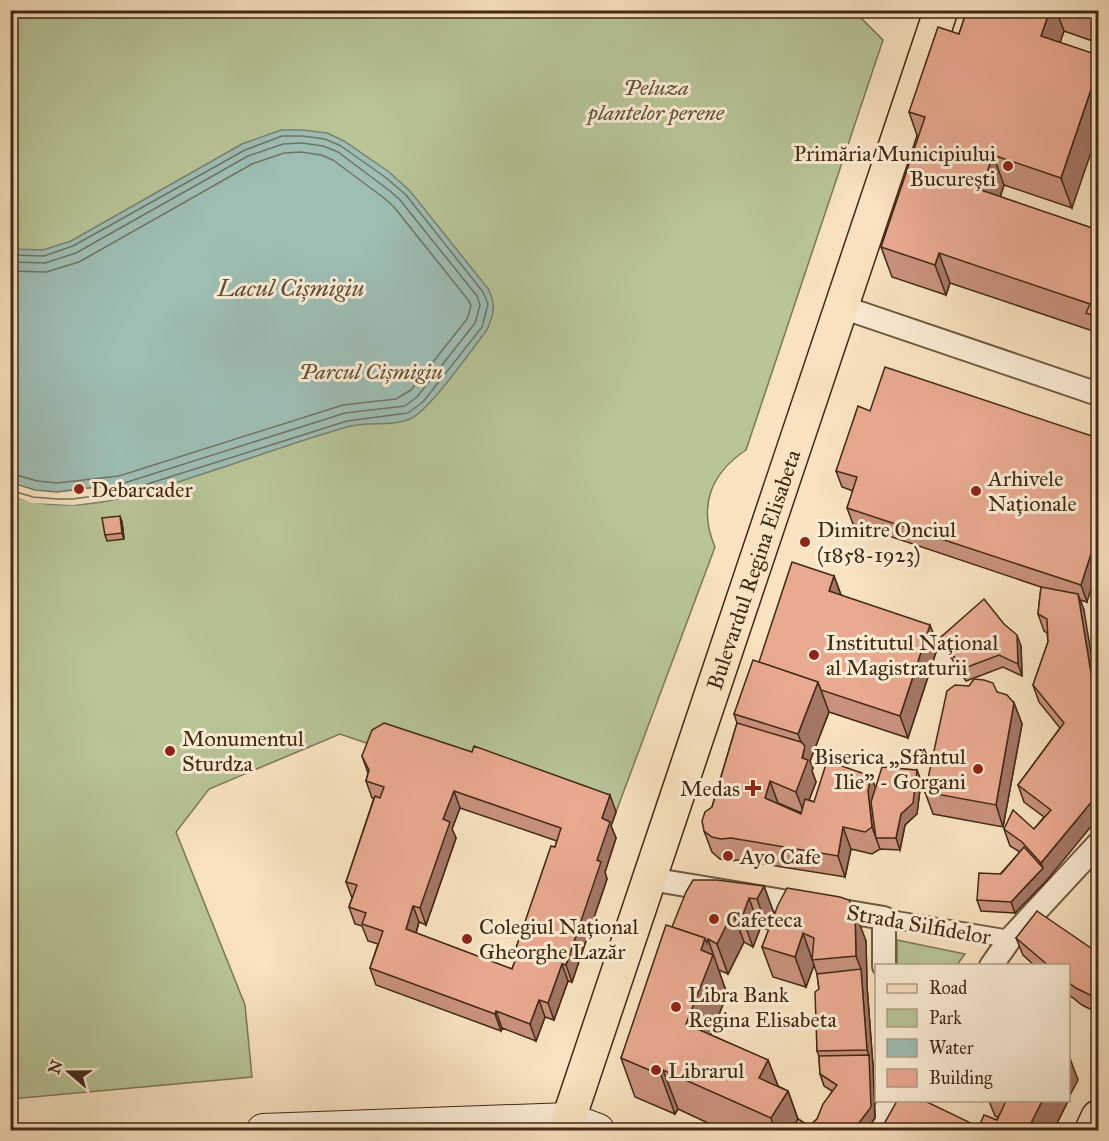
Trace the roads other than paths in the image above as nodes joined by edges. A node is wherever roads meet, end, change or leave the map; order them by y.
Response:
1 (941, 10) edge
2 (842, 307) junction
3 (1098, 394) edge
4 (1098, 844) edge
5 (650, 879) junction
6 (884, 918) junction
7 (1010, 939) junction
8 (884, 964) edge
9 (992, 964) edge
10 (888, 1103) edge
11 (1098, 1117) edge
12 (578, 1127) edge
13 (263, 1131) edge
14 (872, 1131) edge
15 (1092, 1131) edge

1 - 2 main road, Bulevardul Regina Elisabeta
2 - 3 street
2 - 5 main road, Bulevardul Regina Elisabeta
4 - 7 street
5 - 6 street, Strada Silfidelor
5 - 12 main road, Bulevardul Regina Elisabeta
6 - 7 street, Strada Silfidelor
6 - 8 street
7 - 9 street
10 - 14 street
11 - 15 main road
12 - 13 main road

